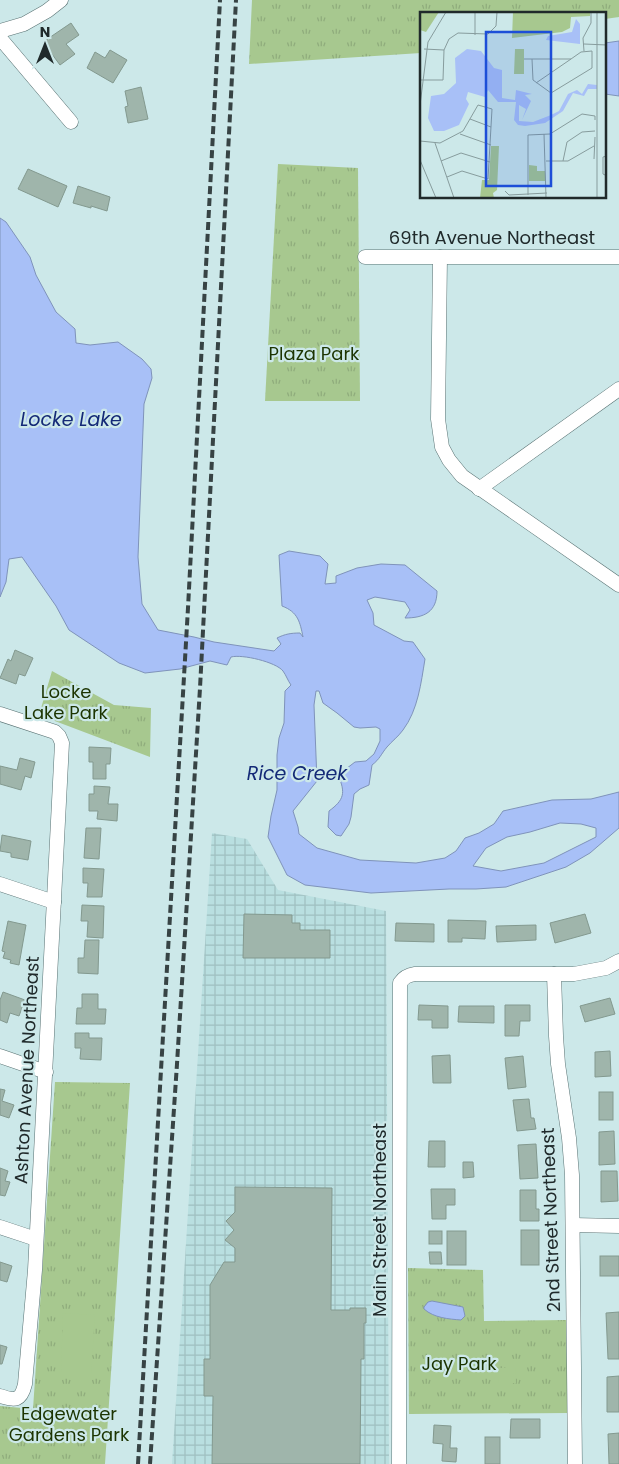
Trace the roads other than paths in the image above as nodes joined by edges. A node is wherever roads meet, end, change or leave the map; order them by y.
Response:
1 (61, 0) edge
2 (0, 31) edge
3 (0, 38) edge
4 (71, 122) dead end
5 (365, 257) dead end
6 (440, 257) junction
7 (619, 257) edge
8 (619, 389) edge
9 (479, 489) junction
10 (619, 585) edge
11 (0, 714) edge
12 (0, 884) edge
13 (54, 902) junction
14 (619, 961) edge
15 (554, 974) junction
16 (0, 1056) edge
17 (46, 1072) junction
18 (573, 1225) junction
19 (619, 1226) edge
20 (0, 1227) edge
21 (36, 1239) junction
22 (0, 1396) edge
23 (399, 1464) edge
24 (575, 1464) edge

1 - 2 street
3 - 4 street
5 - 6 street, 69th Avenue Northeast
6 - 7 street, 69th Avenue Northeast
6 - 9 street
8 - 9 street
9 - 10 street
11 - 13 street, Ashton Avenue Northeast
12 - 13 street
13 - 17 street, Ashton Avenue Northeast
14 - 15 street
15 - 18 street, 2nd Street Northeast
15 - 23 street, Main Street Northeast
16 - 17 street
17 - 21 street, Ashton Avenue Northeast
18 - 19 street
18 - 24 street, 2nd Street Northeast
20 - 21 street
21 - 22 street, Ashton Avenue Northeast

